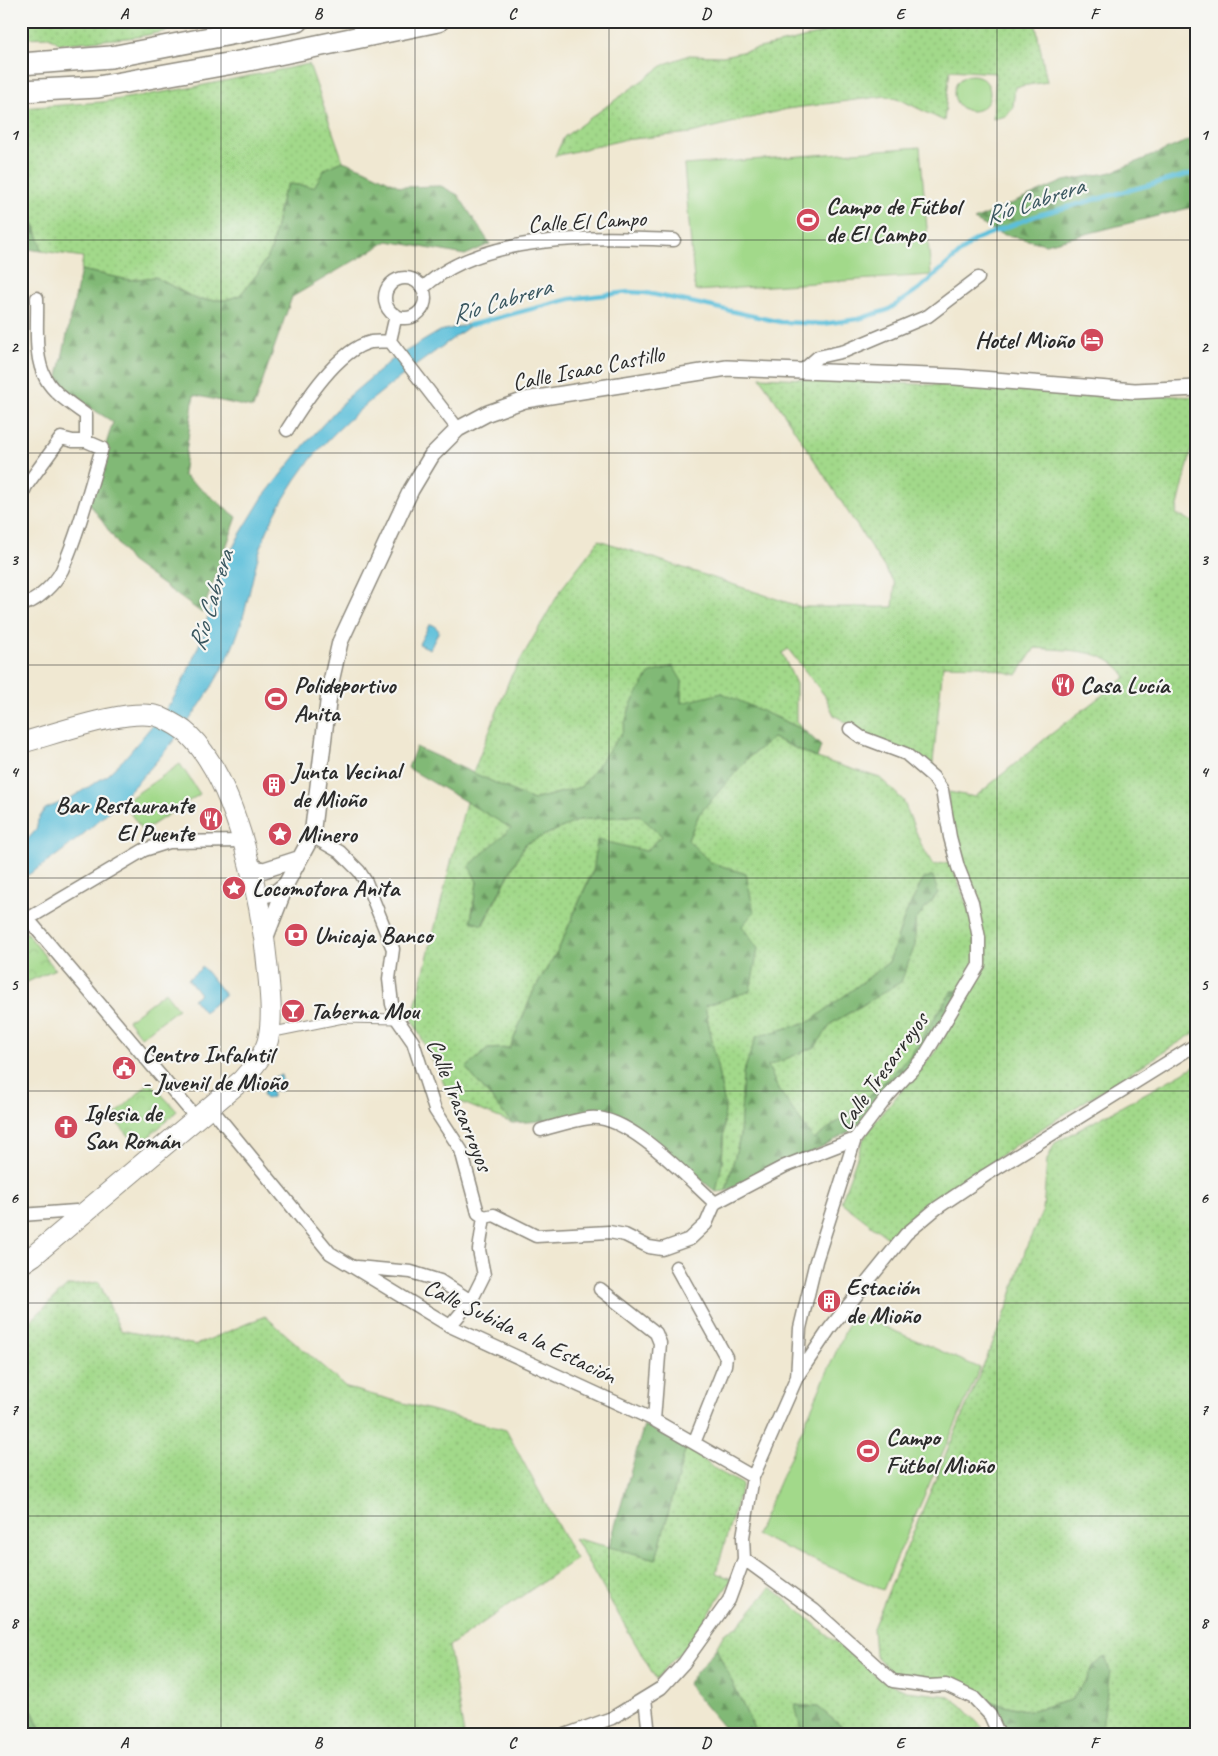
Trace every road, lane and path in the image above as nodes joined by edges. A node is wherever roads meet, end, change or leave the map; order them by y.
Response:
1 (298, 21) edge
2 (438, 21) edge
3 (21, 64) edge
4 (21, 91) edge
5 (674, 240) dead end
6 (978, 278) dead end
7 (423, 288) junction
8 (37, 298) dead end
9 (396, 315) junction
10 (392, 339) junction
11 (803, 370) junction
12 (1197, 388) edge
13 (458, 429) junction
14 (287, 430) dead end
15 (86, 441) junction
16 (21, 497) edge
17 (21, 604) edge
18 (850, 729) dead end
19 (21, 743) edge
20 (312, 836) junction
21 (243, 841) junction
22 (298, 859) junction
23 (250, 867) junction
24 (286, 884) junction
25 (257, 897) junction
26 (25, 921) edge
27 (265, 939) junction
28 (397, 1019) junction
29 (269, 1033) junction
30 (1197, 1044) edge
31 (204, 1114) junction
32 (541, 1130) dead end
33 (855, 1139) junction
34 (715, 1203) junction
35 (21, 1215) edge
36 (81, 1216) junction
37 (484, 1218) junction
38 (21, 1264) edge
39 (355, 1266) junction
40 (676, 1267) dead end
41 (600, 1289) dead end
42 (471, 1301) junction
43 (450, 1326) junction
44 (797, 1377) junction
45 (654, 1420) junction
46 (694, 1443) junction
47 (753, 1477) junction
48 (744, 1559) junction
49 (645, 1698) junction
50 (565, 1735) edge
51 (649, 1735) edge
52 (999, 1735) edge

1 - 3 highway
2 - 4 highway
5 - 7 street, Calle El Campo
6 - 11 street
7 - 9 street
7 - 9 street
8 - 15 street
9 - 10 street
10 - 13 street
10 - 14 street
11 - 12 street, Calle Isaac Castillo
11 - 13 street, Calle Isaac Castillo
13 - 20 street, Calle Isaac Castillo
15 - 16 street
15 - 17 street
18 - 33 street, Calle Tresarroyos
19 - 21 highway
20 - 22 street, Calle Isaac Castillo
20 - 28 street, Calle Trasarroyos
21 - 23 highway
21 - 26 street
22 - 23 street
22 - 24 street
23 - 25 highway
24 - 25 street
24 - 27 street
25 - 27 highway
26 - 31 street, Calle Subida a la Estación
27 - 29 highway
28 - 29 street
28 - 37 street, Calle Trasarroyos
29 - 31 highway
30 - 44 street
31 - 36 highway
31 - 39 street, Calle Subida a la Estación
32 - 34 street
33 - 34 street
33 - 44 street, Calle Tresarroyos
34 - 37 street
35 - 36 street
36 - 38 highway
37 - 42 street
39 - 42 street
39 - 43 street, Calle Subida a la Estación
40 - 46 street
41 - 45 street
42 - 43 street
43 - 45 street, Calle Subida a la Estación
44 - 47 street
45 - 46 street, Calle Subida a la Estación
46 - 47 street, Calle Subida a la Estación
47 - 48 street
48 - 49 street
48 - 52 street
49 - 50 street
49 - 51 street

